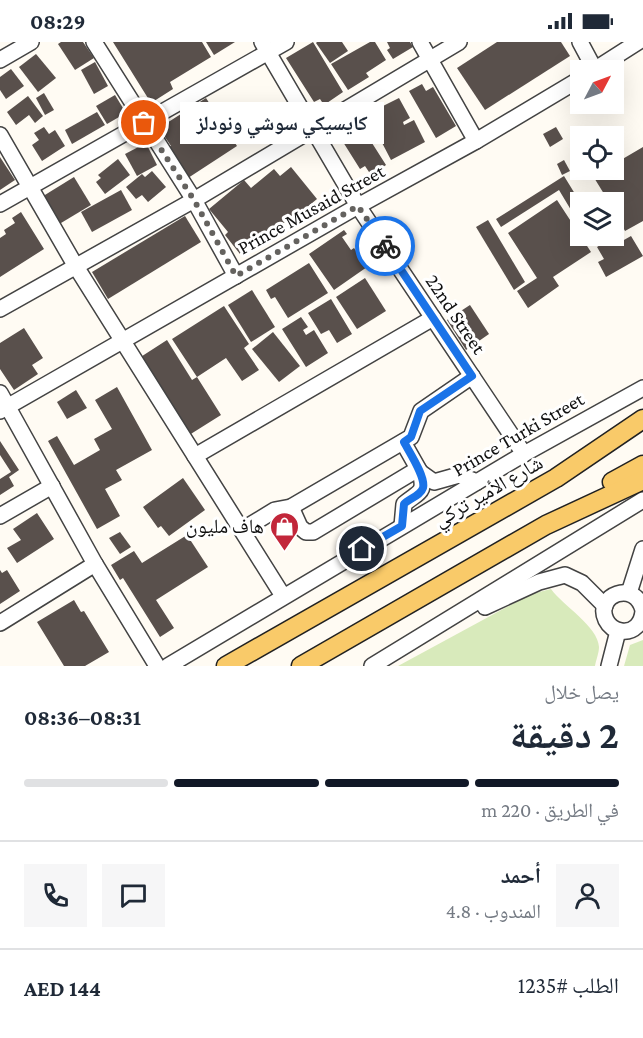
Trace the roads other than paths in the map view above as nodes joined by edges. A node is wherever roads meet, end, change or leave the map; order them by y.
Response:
1 (31, 42) edge
2 (94, 42) edge
3 (286, 42) edge
4 (420, 42) edge
5 (459, 42) edge
6 (580, 42) edge
7 (638, 42) edge
8 (265, 47) edge
9 (430, 58) junction
10 (0, 60) edge
11 (590, 60) edge
12 (610, 60) edge
13 (570, 85) edge
14 (144, 123) junction
15 (313, 129) junction
16 (0, 135) edge
17 (476, 141) junction
18 (30, 187) junction
19 (194, 200) junction
20 (0, 204) edge
21 (358, 206) junction
22 (75, 265) junction
23 (236, 276) junction
24 (0, 309) edge
25 (433, 318) junction
26 (124, 342) junction
27 (472, 376) junction
28 (643, 388) edge
29 (2, 403) edge
30 (643, 419) edge
31 (643, 432) edge
32 (404, 442) junction
33 (524, 454) junction
34 (195, 456) junction
35 (643, 465) edge
36 (419, 470) junction
37 (556, 478) junction
38 (643, 480) edge
39 (477, 482) junction
40 (52, 486) junction
41 (643, 500) edge
42 (291, 507) junction
43 (0, 516) edge
44 (546, 525) junction
45 (402, 526) junction
46 (242, 530) junction
47 (643, 549) edge
48 (95, 564) junction
49 (629, 593) junction
50 (283, 596) junction
51 (605, 606) junction
52 (643, 607) edge
53 (0, 623) edge
54 (618, 631) junction
55 (414, 641) junction
56 (158, 666) edge
57 (168, 666) edge
58 (226, 666) edge
59 (301, 666) edge
60 (372, 666) edge
61 (609, 666) edge

1 - 10 street
2 - 14 street
3 - 8 street
4 - 9 street
5 - 9 street
6 - 11 street
7 - 12 street
8 - 14 street
8 - 15 street, 22nd Street
9 - 15 street
9 - 17 street
13 - 17 street, Prince Musaid Street
14 - 18 street
14 - 19 street
15 - 19 street
15 - 21 street, 22nd Street
16 - 18 street
17 - 21 street, Prince Musaid Street
18 - 20 street
18 - 22 street
19 - 22 street
19 - 23 street
21 - 23 street, Prince Musaid Street
21 - 25 street, 22nd Street
22 - 24 street
22 - 26 street
23 - 26 street, Prince Musaid Street
25 - 27 street, 22nd Street
25 - 34 street
26 - 29 street, Prince Musaid Street
26 - 34 street
27 - 32 street
27 - 33 street, 22nd Street
28 - 33 street, Prince Turki Street
29 - 40 street
30 - 37 main road, شارع الأمير تركي
31 - 37 main road
32 - 36 street
32 - 42 street
33 - 39 street, Prince Turki Street
34 - 46 street
35 - 44 main road
36 - 39 street
36 - 42 street
36 - 45 street
37 - 58 main road, شارع الأمير تركي
38 - 44 main road
39 - 45 street, Prince Turki Street
40 - 43 street
40 - 48 street
41 - 55 street
42 - 46 street
44 - 59 main road
45 - 50 street, Prince Turki Street
46 - 50 street
47 - 49 street
48 - 53 street
48 - 56 street
49 - 51 street
49 - 52 street
50 - 57 street, Prince Turki Street
51 - 54 street
51 - 55 street
52 - 54 street
54 - 61 street
55 - 60 street

